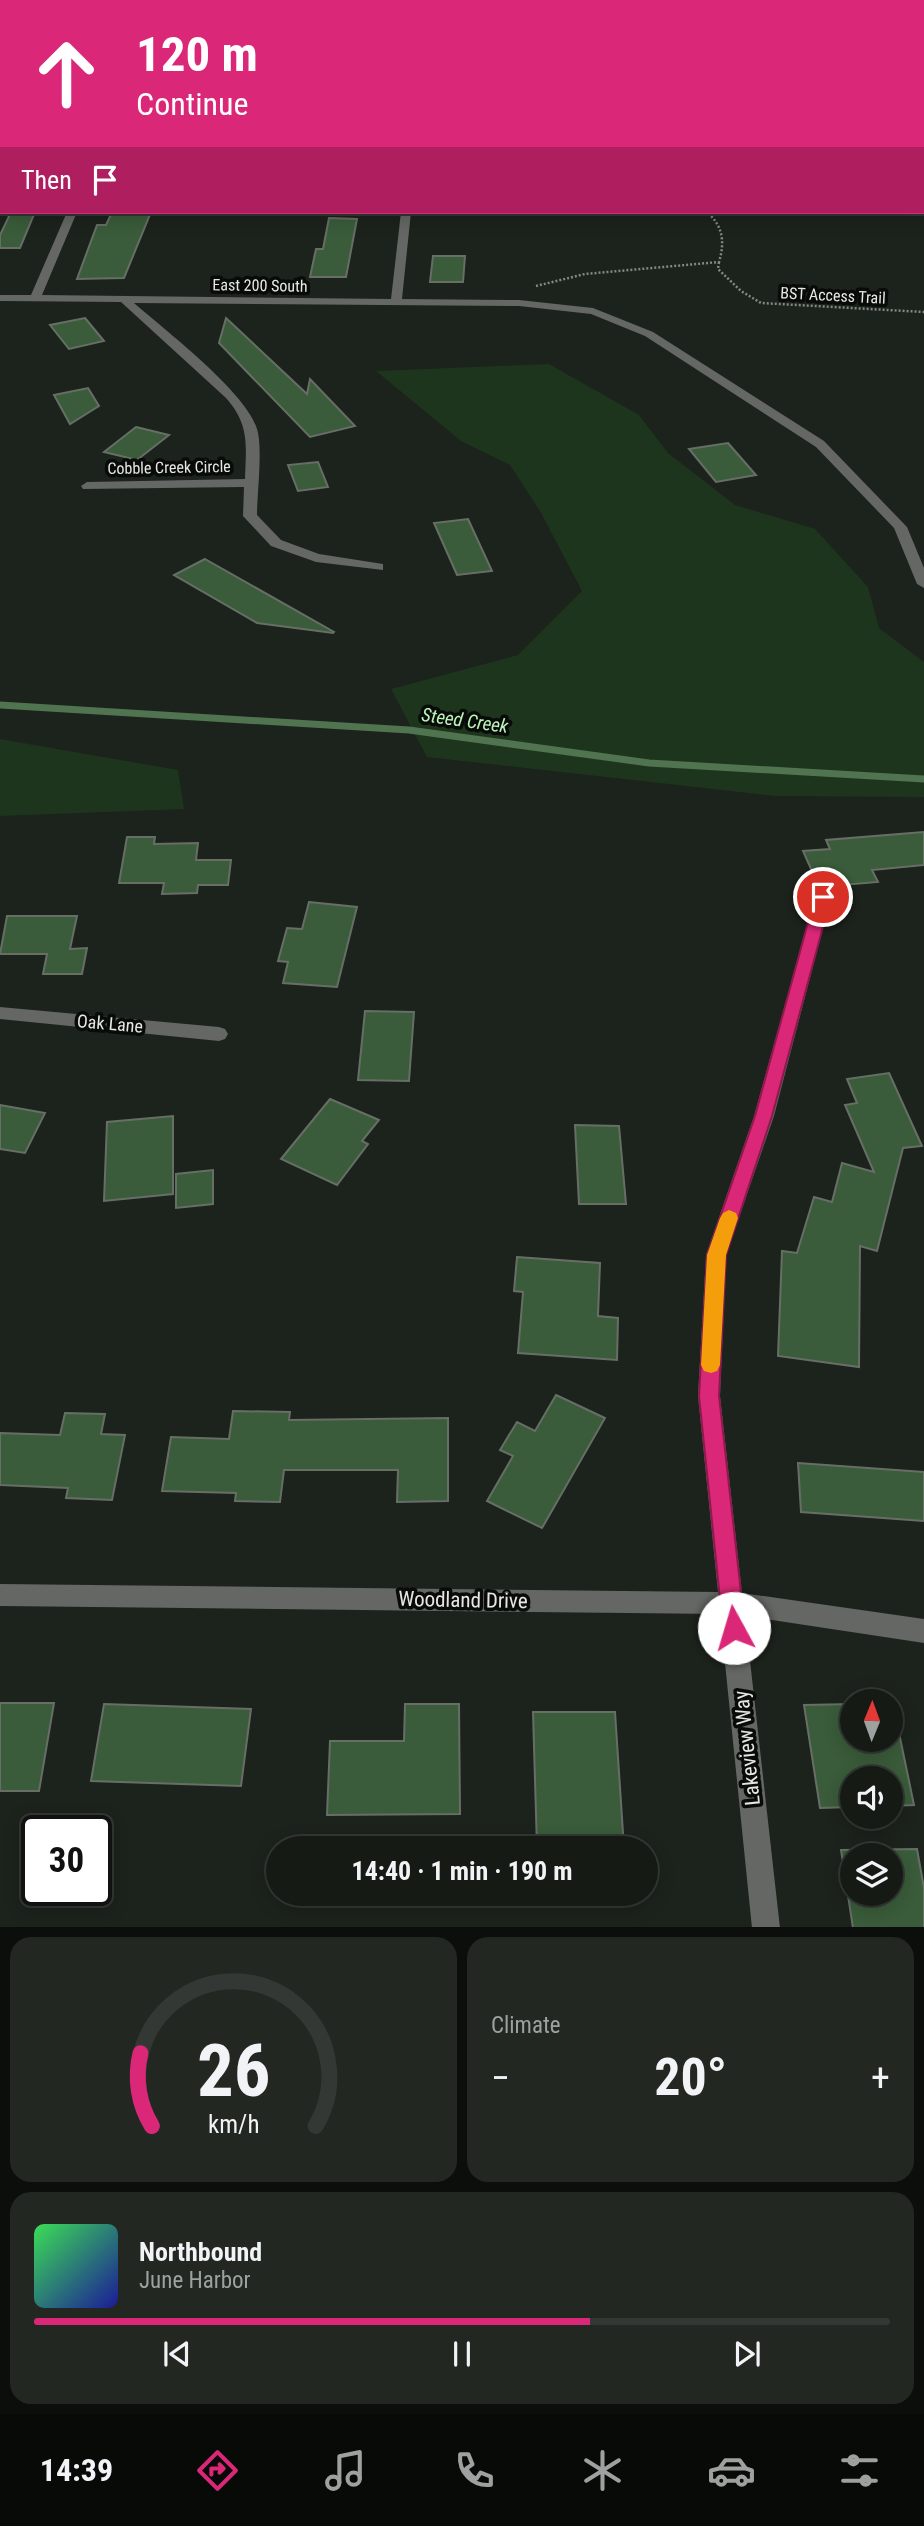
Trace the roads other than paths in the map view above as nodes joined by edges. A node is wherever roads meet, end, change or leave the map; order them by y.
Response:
1 (71, 214) edge
2 (406, 214) edge
3 (0, 298) edge
4 (35, 299) junction
5 (125, 300) junction
6 (396, 303) junction
7 (251, 483) junction
8 (88, 486) dead end
9 (378, 567) dead end
10 (924, 584) edge
11 (823, 897) dead end
12 (0, 1013) edge
13 (219, 1034) dead end
14 (0, 1595) edge
15 (731, 1602) junction
16 (924, 1631) edge
17 (766, 1927) edge

1 - 4 street
2 - 6 street
3 - 4 street, East 200 South
4 - 5 street, East 200 South
5 - 6 street, East 200 South
5 - 7 street
6 - 10 street, East 200 South
7 - 8 street, Cobble Creek Circle
7 - 9 street
11 - 15 street, Lakeview Way
12 - 13 street, Oak Lane
14 - 15 street, Woodland Drive
15 - 16 street, Woodland Drive
15 - 17 street, Lakeview Way

